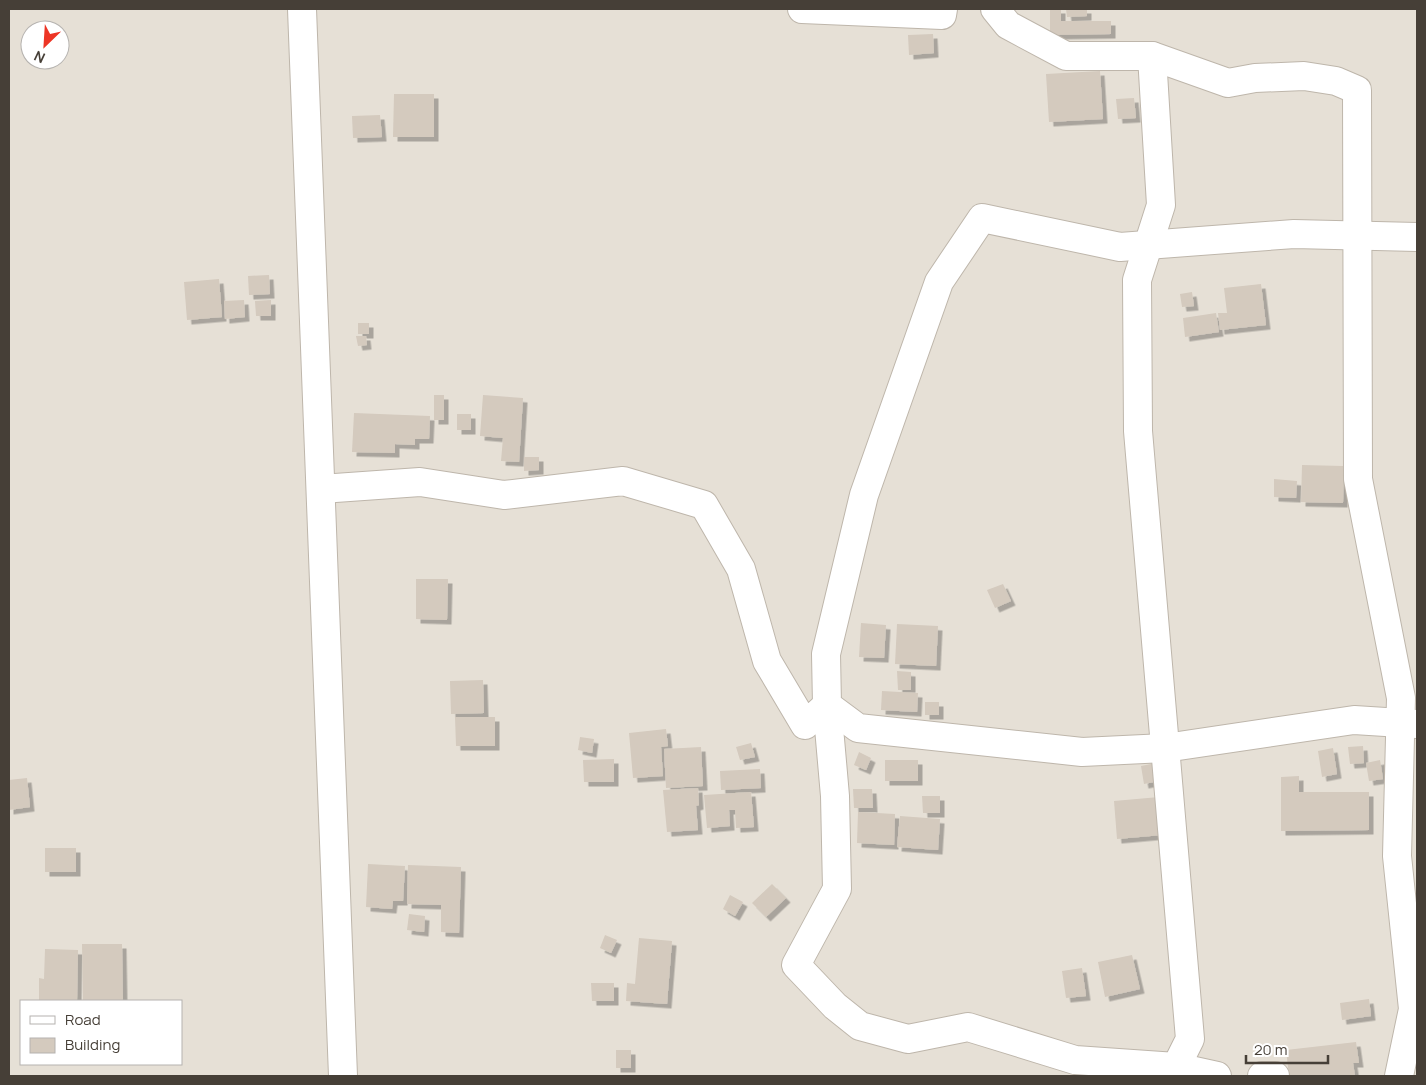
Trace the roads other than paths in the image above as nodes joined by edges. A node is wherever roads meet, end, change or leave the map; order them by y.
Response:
1 (302, 9) edge
2 (802, 9) edge
3 (995, 9) edge
4 (944, 11) edge
5 (1152, 56) junction
6 (1358, 235) junction
7 (1417, 237) edge
8 (1149, 245) junction
9 (320, 489) junction
10 (827, 705) junction
11 (1409, 723) edge
12 (1165, 748) junction
13 (1415, 1008) edge
14 (1176, 1067) junction
15 (343, 1076) edge
16 (1217, 1076) edge
17 (1262, 1076) edge
18 (1274, 1076) edge
19 (1399, 1076) edge

1 - 9 street
2 - 4 street
3 - 5 street
5 - 6 street
5 - 8 street
6 - 7 street
6 - 8 street
6 - 11 street
8 - 10 street
8 - 12 street
9 - 10 street
9 - 15 street
10 - 12 street
10 - 14 street
11 - 12 street
11 - 13 street
12 - 14 street
13 - 19 street
14 - 16 street
17 - 18 street

